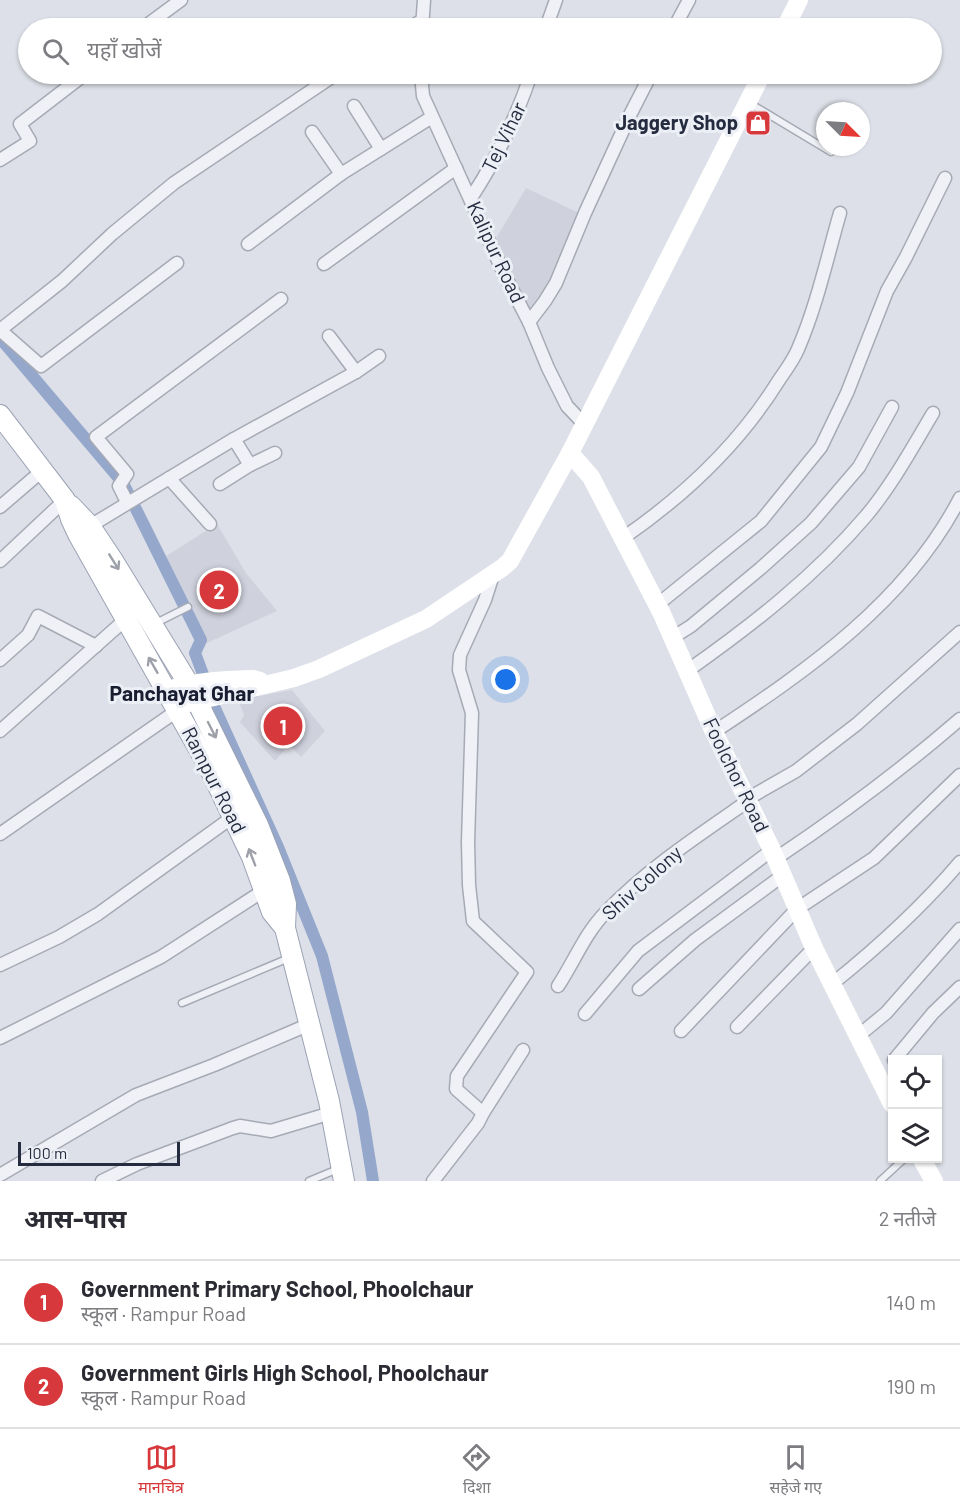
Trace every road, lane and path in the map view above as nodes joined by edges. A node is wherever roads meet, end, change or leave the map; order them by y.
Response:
1 (181, 0) edge
2 (424, 0) edge
3 (556, 0) edge
4 (688, 0) edge
5 (799, 0) edge
6 (157, 18) edge
7 (423, 18) edge
8 (550, 18) edge
9 (679, 18) edge
10 (790, 18) edge
11 (72, 84) edge
12 (321, 84) edge
13 (422, 84) edge
14 (528, 84) edge
15 (646, 84) edge
16 (757, 84) edge
17 (747, 102) junction
18 (354, 106) dead end
19 (432, 117) junction
20 (312, 132) dead end
21 (816, 143) edge
22 (381, 148) junction
23 (0, 160) edge
24 (456, 168) junction
25 (341, 174) junction
26 (945, 178) dead end
27 (471, 198) junction
28 (840, 213) dead end
29 (248, 244) dead end
30 (177, 263) dead end
31 (324, 264) dead end
32 (281, 299) dead end
33 (529, 322) junction
34 (0, 330) edge
35 (329, 336) dead end
36 (379, 357) dead end
37 (356, 372) junction
38 (892, 407) dead end
39 (933, 413) dead end
40 (2, 421) edge
41 (585, 424) junction
42 (234, 439) junction
43 (275, 453) dead end
44 (570, 453) junction
45 (250, 465) junction
46 (43, 470) junction
47 (170, 478) junction
48 (220, 484) dead end
49 (960, 498) edge
50 (131, 499) junction
51 (65, 500) junction
52 (0, 507) edge
53 (210, 524) dead end
54 (90, 526) junction
55 (623, 538) junction
56 (0, 561) edge
57 (493, 573) junction
58 (657, 605) junction
59 (188, 607) dead end
60 (126, 620) junction
61 (152, 625) junction
62 (960, 632) edge
63 (672, 638) junction
64 (96, 646) junction
65 (0, 660) edge
66 (687, 671) junction
67 (188, 683) junction
68 (270, 684) junction
69 (174, 702) junction
70 (197, 702) junction
71 (960, 719) edge
72 (0, 731) edge
73 (714, 732) junction
74 (960, 775) edge
75 (748, 800) junction
76 (234, 816) junction
77 (0, 834) edge
78 (776, 862) junction
79 (960, 862) edge
80 (263, 891) junction
81 (797, 909) junction
82 (285, 928) junction
83 (960, 930) edge
84 (814, 948) junction
85 (292, 956) junction
86 (0, 965) edge
87 (832, 984) junction
88 (558, 986) dead end
89 (639, 989) dead end
90 (958, 992) edge
91 (182, 1003) dead end
92 (585, 1014) dead end
93 (310, 1024) junction
94 (737, 1027) dead end
95 (681, 1031) dead end
96 (858, 1036) junction
97 (0, 1038) edge
98 (523, 1050) dead end
99 (897, 1055) edge
100 (888, 1064) edge
101 (877, 1074) junction
102 (888, 1096) edge
103 (331, 1113) junction
104 (483, 1113) junction
105 (900, 1163) edge
106 (924, 1163) edge
107 (343, 1174) edge
108 (0, 1175) edge
109 (102, 1181) edge
110 (309, 1181) edge
111 (433, 1181) edge
112 (880, 1181) edge
113 (934, 1181) edge

1 - 6 street
2 - 7 street
3 - 8 street
4 - 9 street
5 - 10 main road
11 - 23 street
12 - 34 street
13 - 19 street, Kalipur Road
14 - 27 street, Tej Vihar
15 - 33 street
16 - 17 main road
17 - 21 lane
17 - 41 main road
18 - 22 street
19 - 22 street
19 - 24 street, Kalipur Road
20 - 25 street
22 - 25 street
24 - 27 street, Kalipur Road
24 - 31 street
25 - 29 street
26 - 58 street
27 - 33 street, Kalipur Road
28 - 55 street
30 - 34 street
32 - 50 street
33 - 41 street, Kalipur Road
35 - 37 street
36 - 37 street
37 - 42 street
38 - 63 street
39 - 66 street
40 - 46 main road, Rampur Road
41 - 44 main road
42 - 45 street
42 - 47 street
43 - 45 street
44 - 55 main road, Foolchor Road
44 - 57 main road
45 - 48 street
46 - 51 main road, Rampur Road
46 - 52 street
47 - 50 street
47 - 53 street
49 - 73 street
50 - 54 street
51 - 54 main road
51 - 56 street
51 - 60 main road, Rampur Road
54 -> 61 main road
55 - 58 main road, Foolchor Road
57 - 68 main road
57 - 104 street
58 - 63 main road, Foolchor Road
59 - 61 lane
60 - 64 street
69 -> 60 main road, Rampur Road
61 - 67 main road
62 - 75 street, Shiv Colony
63 - 66 main road, Foolchor Road
64 - 65 street
64 - 72 street
66 - 73 main road, Foolchor Road
67 - 68 main road
67 - 69 main road
67 - 70 main road
68 - 70 main road
69 - 70 main road
69 - 76 main road, Rampur Road
69 - 77 street
70 -> 82 main road
71 - 78 street
73 - 75 main road, Foolchor Road
74 - 81 street
75 - 78 main road, Foolchor Road
75 - 88 street, Shiv Colony
80 -> 76 main road, Rampur Road
76 - 86 street
78 - 81 main road, Foolchor Road
78 - 89 street
78 - 92 street
79 - 87 street
80 - 82 main road, Rampur Road
80 - 97 street
81 - 84 main road, Foolchor Road
81 - 95 street
82 - 85 main road, Rampur Road
83 - 96 street
84 - 87 main road, Foolchor Road
84 - 94 street
85 - 91 lane
85 - 93 main road, Rampur Road
87 - 96 main road, Foolchor Road
90 - 99 street
93 - 103 main road, Rampur Road
93 - 108 street
96 - 101 main road, Foolchor Road
98 - 104 street
100 - 101 street
101 - 102 main road, Foolchor Road
103 - 107 main road, Rampur Road
103 - 109 street
104 - 111 street
105 - 112 lane
106 - 113 main road
107 - 110 lane

